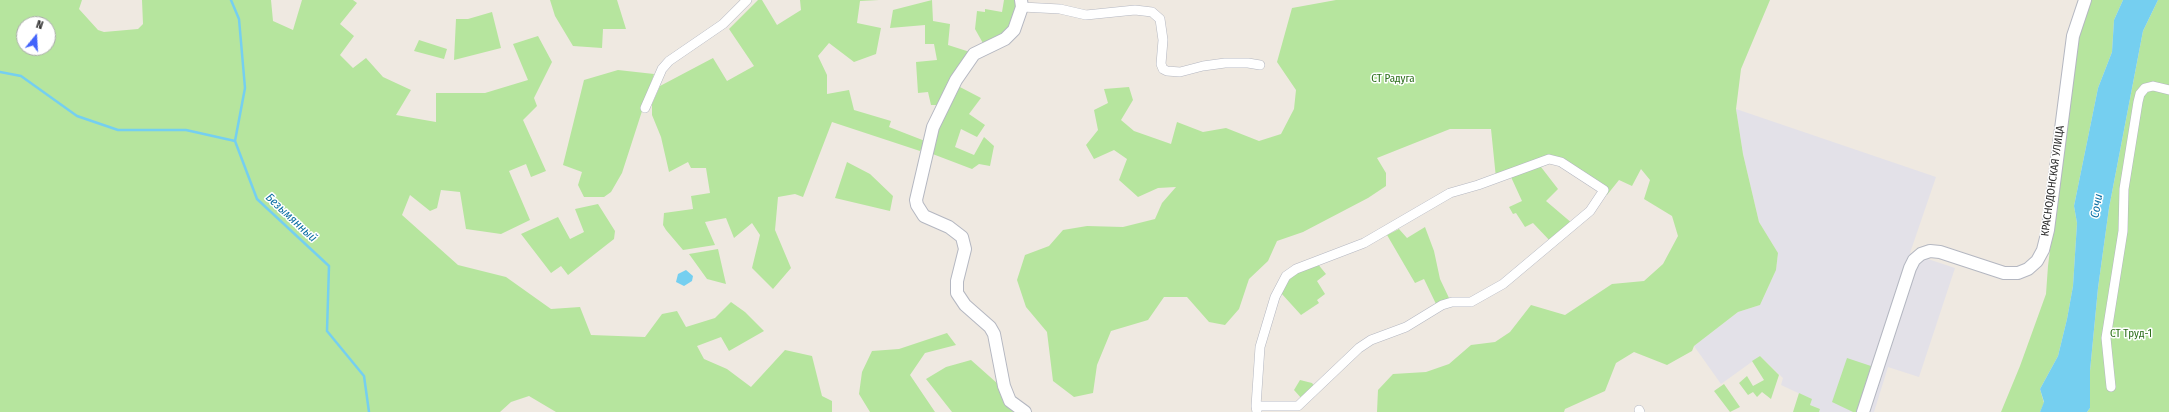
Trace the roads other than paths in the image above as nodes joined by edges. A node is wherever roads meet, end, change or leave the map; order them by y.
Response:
1 (747, 0) edge
2 (2085, 0) edge
3 (1021, 4) edge
4 (1260, 65) dead end
5 (2169, 90) edge
6 (645, 108) dead end
7 (2111, 387) dead end
8 (1256, 409) edge
9 (1025, 412) edge
10 (1863, 412) edge

1 - 6 street
2 - 10 street, КРАСНОДОНСКАЯ УЛИЦА
3 - 4 street
3 - 9 street
5 - 7 street
8 - 8 street

